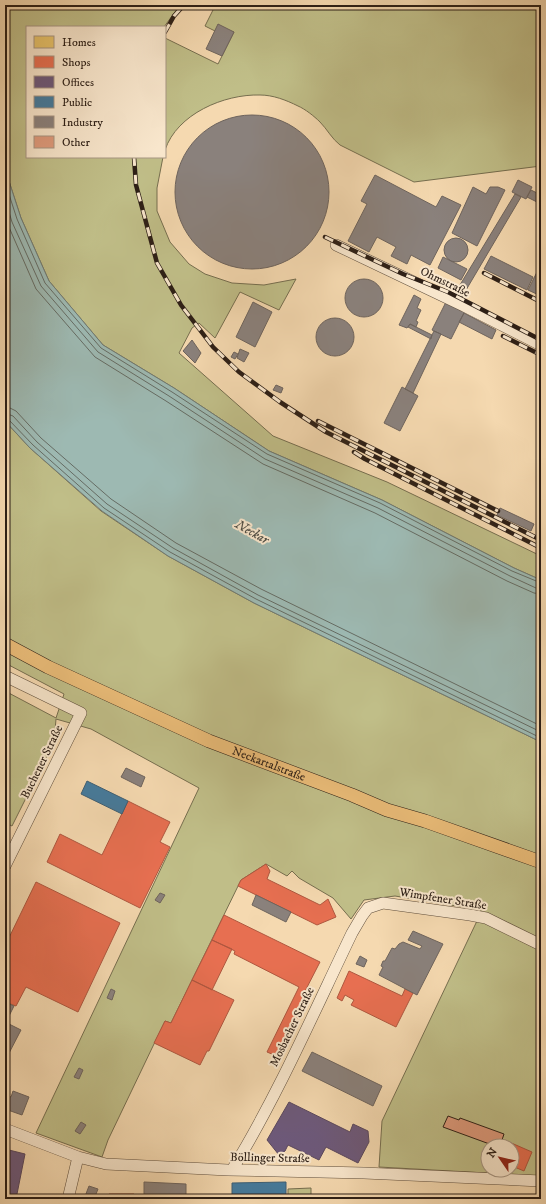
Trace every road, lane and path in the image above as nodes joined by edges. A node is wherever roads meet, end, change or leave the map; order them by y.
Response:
1 (336, 244) dead end
2 (541, 345) edge
3 (5, 644) edge
4 (5, 676) edge
5 (541, 862) edge
6 (5, 866) edge
7 (383, 903) joint
8 (541, 945) edge
9 (5, 1129) edge
10 (78, 1157) junction
11 (232, 1170) junction
12 (541, 1181) edge
13 (68, 1199) edge

1 - 2 street, Ohmstraße
3 - 5 main road, Neckartalstraße
4 - 6 street, Buchener Straße
7 - 8 street, Wimpfener Straße
7 - 11 street, Mosbacher Straße
9 - 10 street, Böllinger Straße
10 - 11 street, Böllinger Straße
10 - 13 street
11 - 12 street, Böllinger Straße

